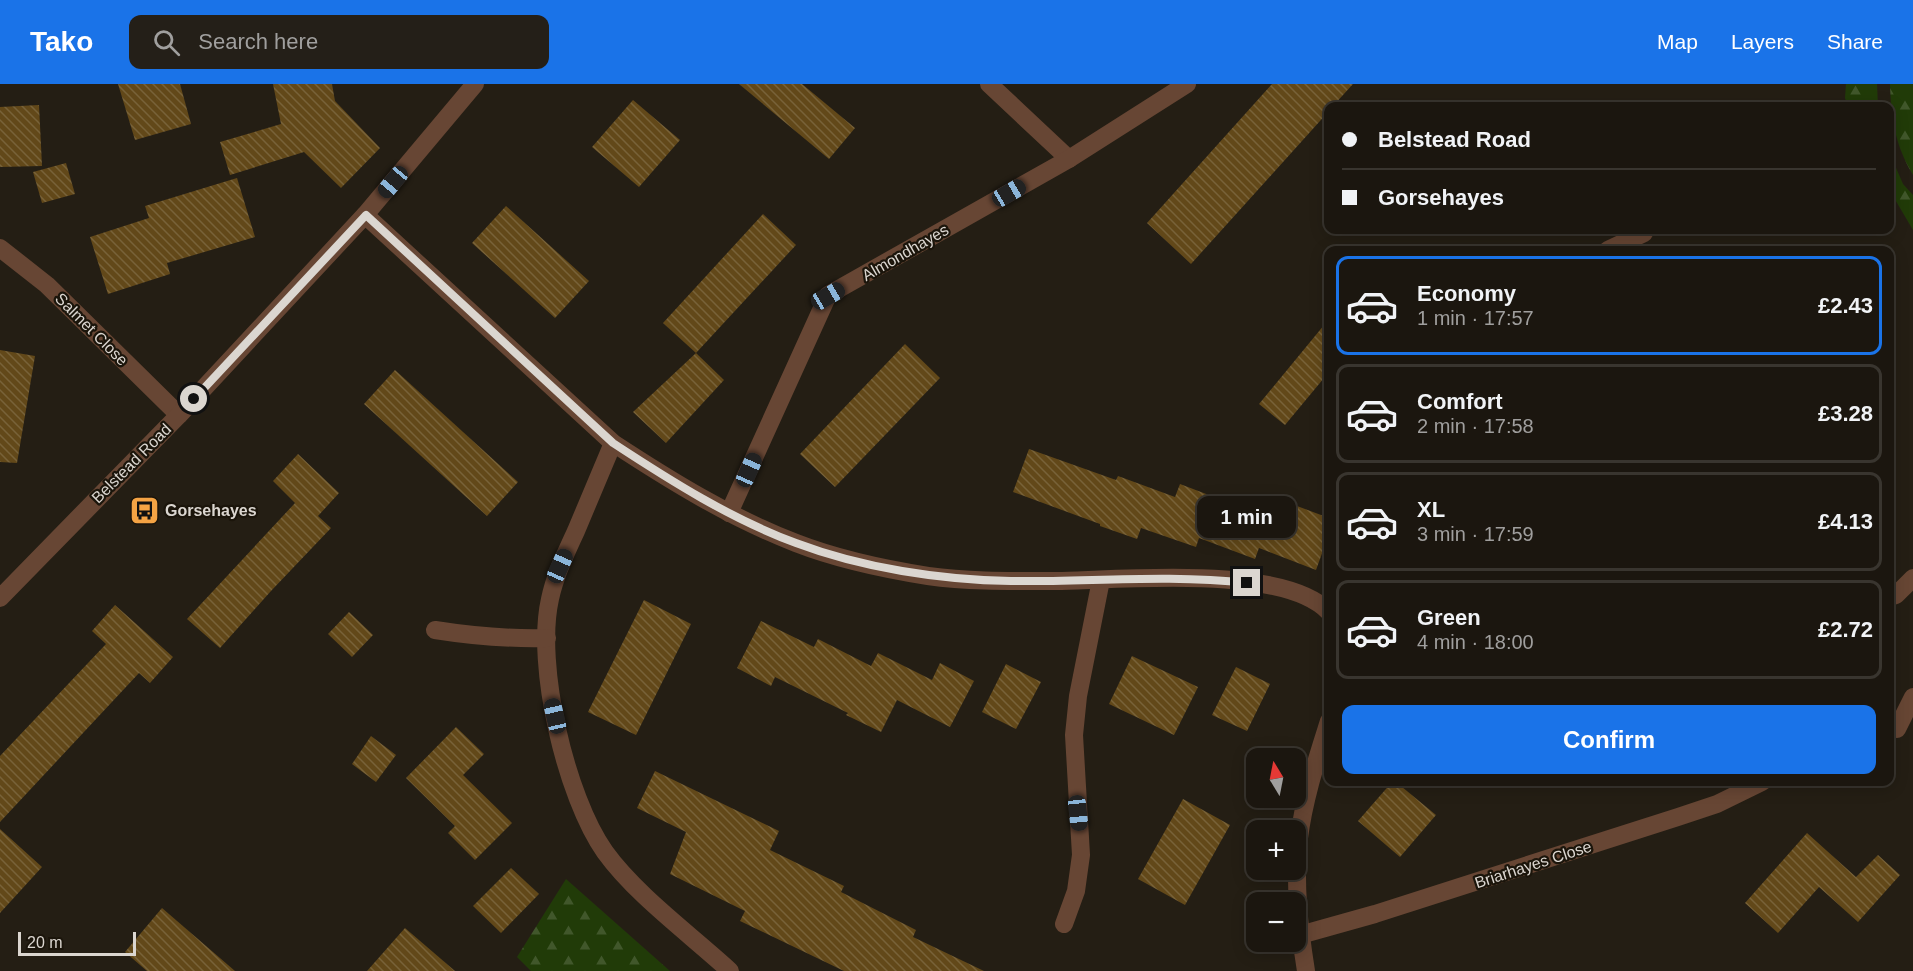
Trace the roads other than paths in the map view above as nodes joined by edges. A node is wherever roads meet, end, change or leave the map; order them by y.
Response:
1 (475, 84) edge
2 (989, 84) edge
3 (1187, 84) edge
4 (1069, 159) junction
5 (366, 215) junction
6 (1642, 234) edge
7 (1616, 246) edge
8 (0, 248) edge
9 (179, 415) junction
10 (613, 443) junction
11 (729, 513) junction
12 (1913, 578) edge
13 (1101, 580) junction
14 (1894, 596) edge
15 (0, 598) edge
16 (1324, 608) edge
17 (435, 630) dead end
18 (547, 638) junction
19 (1913, 697) edge
20 (1900, 729) edge
21 (1324, 739) edge
22 (1754, 786) edge
23 (1298, 892) edge
24 (1064, 924) dead end
25 (1306, 932) edge
26 (1303, 952) edge
27 (730, 971) edge
28 (1306, 971) edge

1 - 5 street, Belstead Road
2 - 4 street
3 - 4 street, Almondhayes
4 - 11 street, Almondhayes
5 - 9 street, Belstead Road
5 - 10 street
6 - 7 street
8 - 9 street, Salmet Close
9 - 15 street, Belstead Road
10 - 11 street
10 - 18 street
11 - 13 street
12 - 14 street
13 - 16 street
13 - 24 street
17 - 18 street
18 - 27 street
19 - 20 street
21 - 23 street
22 - 25 street, Briarhayes Close
26 - 28 street

